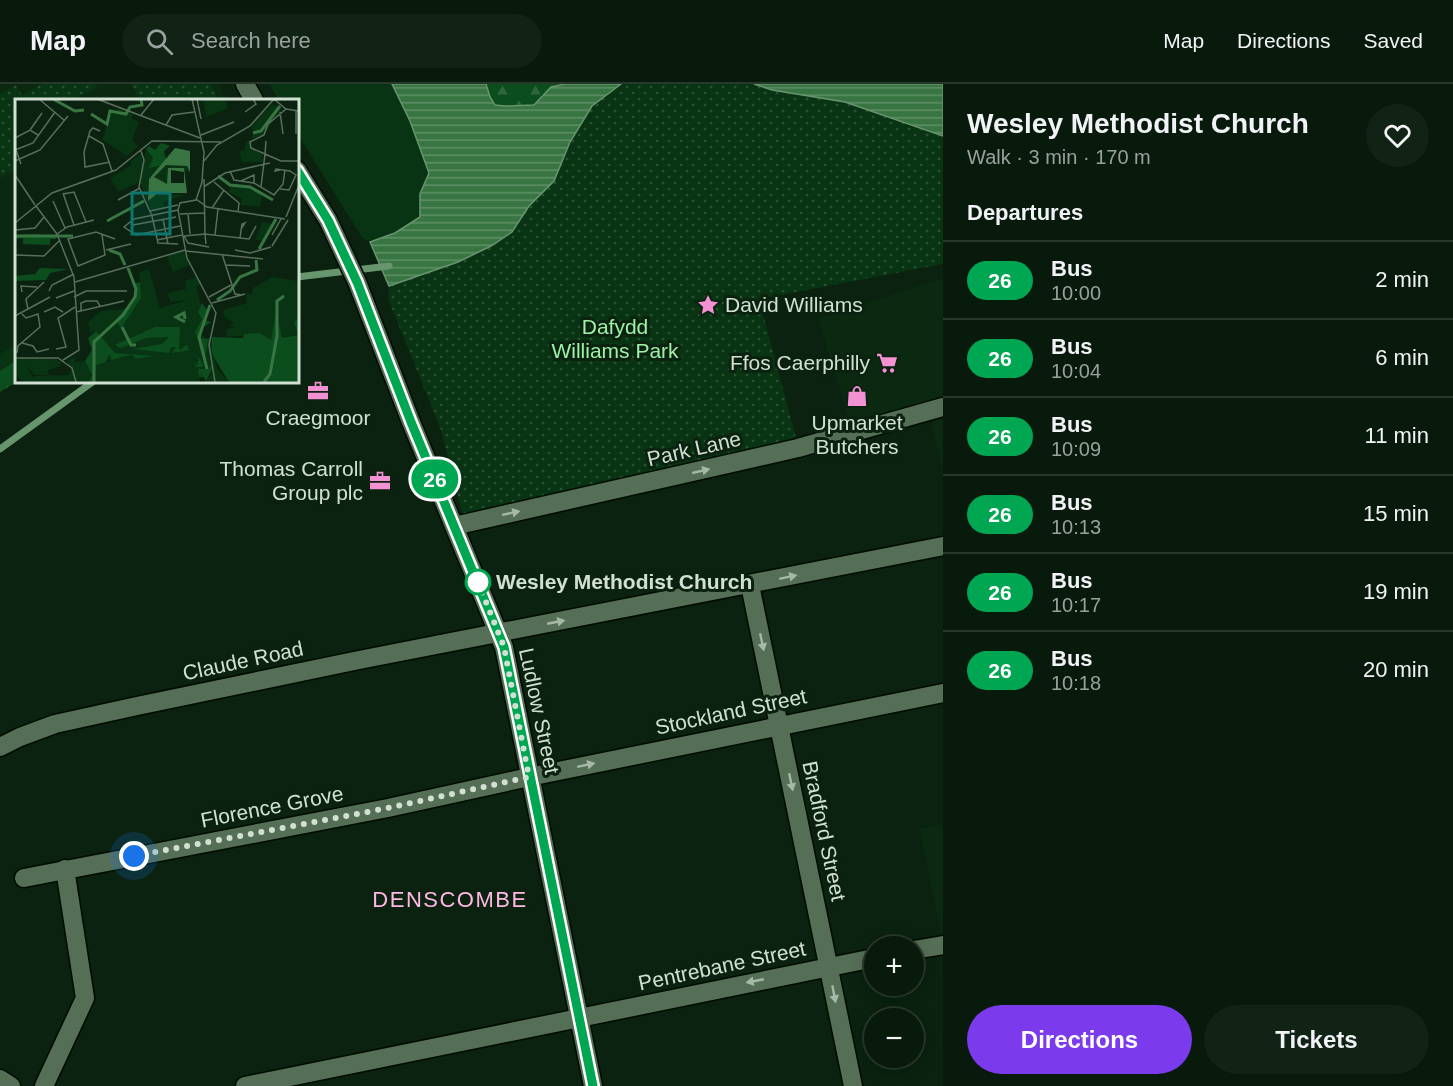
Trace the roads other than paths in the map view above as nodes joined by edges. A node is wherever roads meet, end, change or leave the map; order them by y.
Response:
1 (245, 84) edge
2 (253, 99) edge
3 (298, 172) edge
4 (943, 407) edge
5 (454, 526) junction
6 (943, 546) edge
7 (750, 585) junction
8 (498, 633) junction
9 (943, 693) edge
10 (780, 725) junction
11 (0, 747) edge
12 (529, 777) junction
13 (65, 869) junction
14 (24, 878) dead end
15 (943, 945) edge
16 (924, 948) edge
17 (864, 960) edge
18 (829, 967) junction
19 (579, 1018) junction
20 (0, 1079) edge
21 (11, 1086) edge
22 (44, 1086) edge
23 (244, 1086) edge
24 (593, 1086) edge
25 (853, 1086) edge

1 - 2 street
3 - 5 street, Ludlow Street
5 -> 4 street, Park Lane
5 - 8 street, Ludlow Street
7 -> 6 street, Claude Road
8 -> 7 street, Claude Road
7 -> 10 street, Bradford Street
8 - 11 street, Claude Road
8 - 12 street, Ludlow Street
9 - 10 street, Stockland Street
12 -> 10 street, Stockland Street
10 -> 18 street, Bradford Street
12 - 13 street, Florence Grove
12 - 19 street, Ludlow Street
13 - 14 street, Florence Grove
13 - 22 street
15 - 16 street
17 - 18 street, Pentrebane Street
18 -> 19 street, Pentrebane Street
18 -> 25 street, Bradford Street
19 - 23 street
19 - 24 street, Ludlow Street
20 - 21 street

